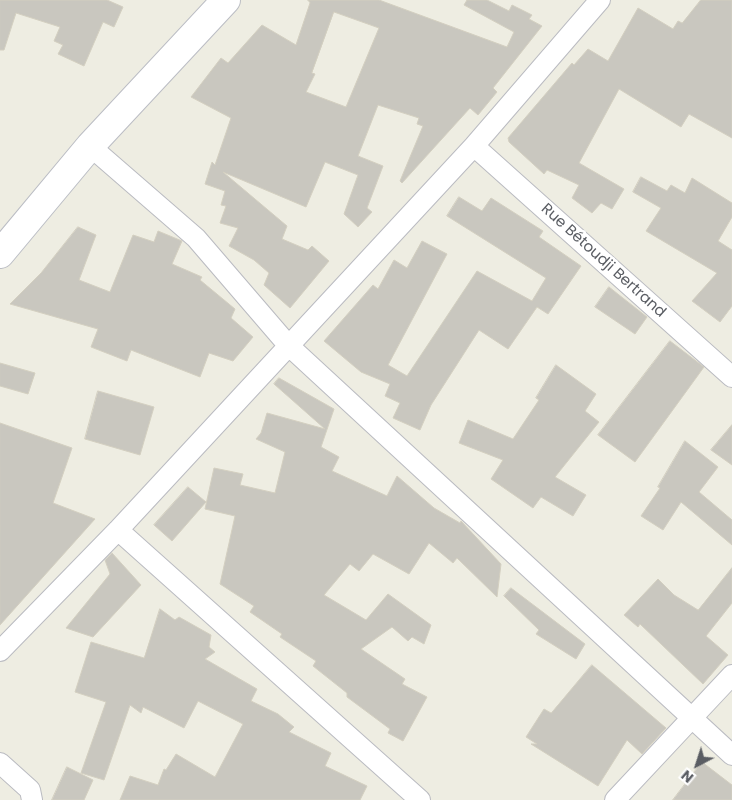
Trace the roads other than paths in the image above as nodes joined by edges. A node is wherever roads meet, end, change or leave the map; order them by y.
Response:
1 (226, 0) edge
2 (600, 0) edge
3 (90, 146) junction
4 (474, 146) junction
5 (0, 254) edge
6 (288, 345) junction
7 (732, 377) edge
8 (118, 530) junction
9 (0, 651) edge
10 (732, 675) edge
11 (690, 718) junction
12 (732, 754) edge
13 (0, 763) edge
14 (32, 800) edge
15 (420, 800) edge
16 (615, 800) edge

1 - 3 street
2 - 4 street
3 - 5 street
3 - 6 street
4 - 6 street
4 - 7 street, Rue Bétoudji Bertrand
6 - 8 street
6 - 11 street
8 - 9 street
8 - 15 street
10 - 11 street
11 - 12 street
11 - 16 street
13 - 14 street

